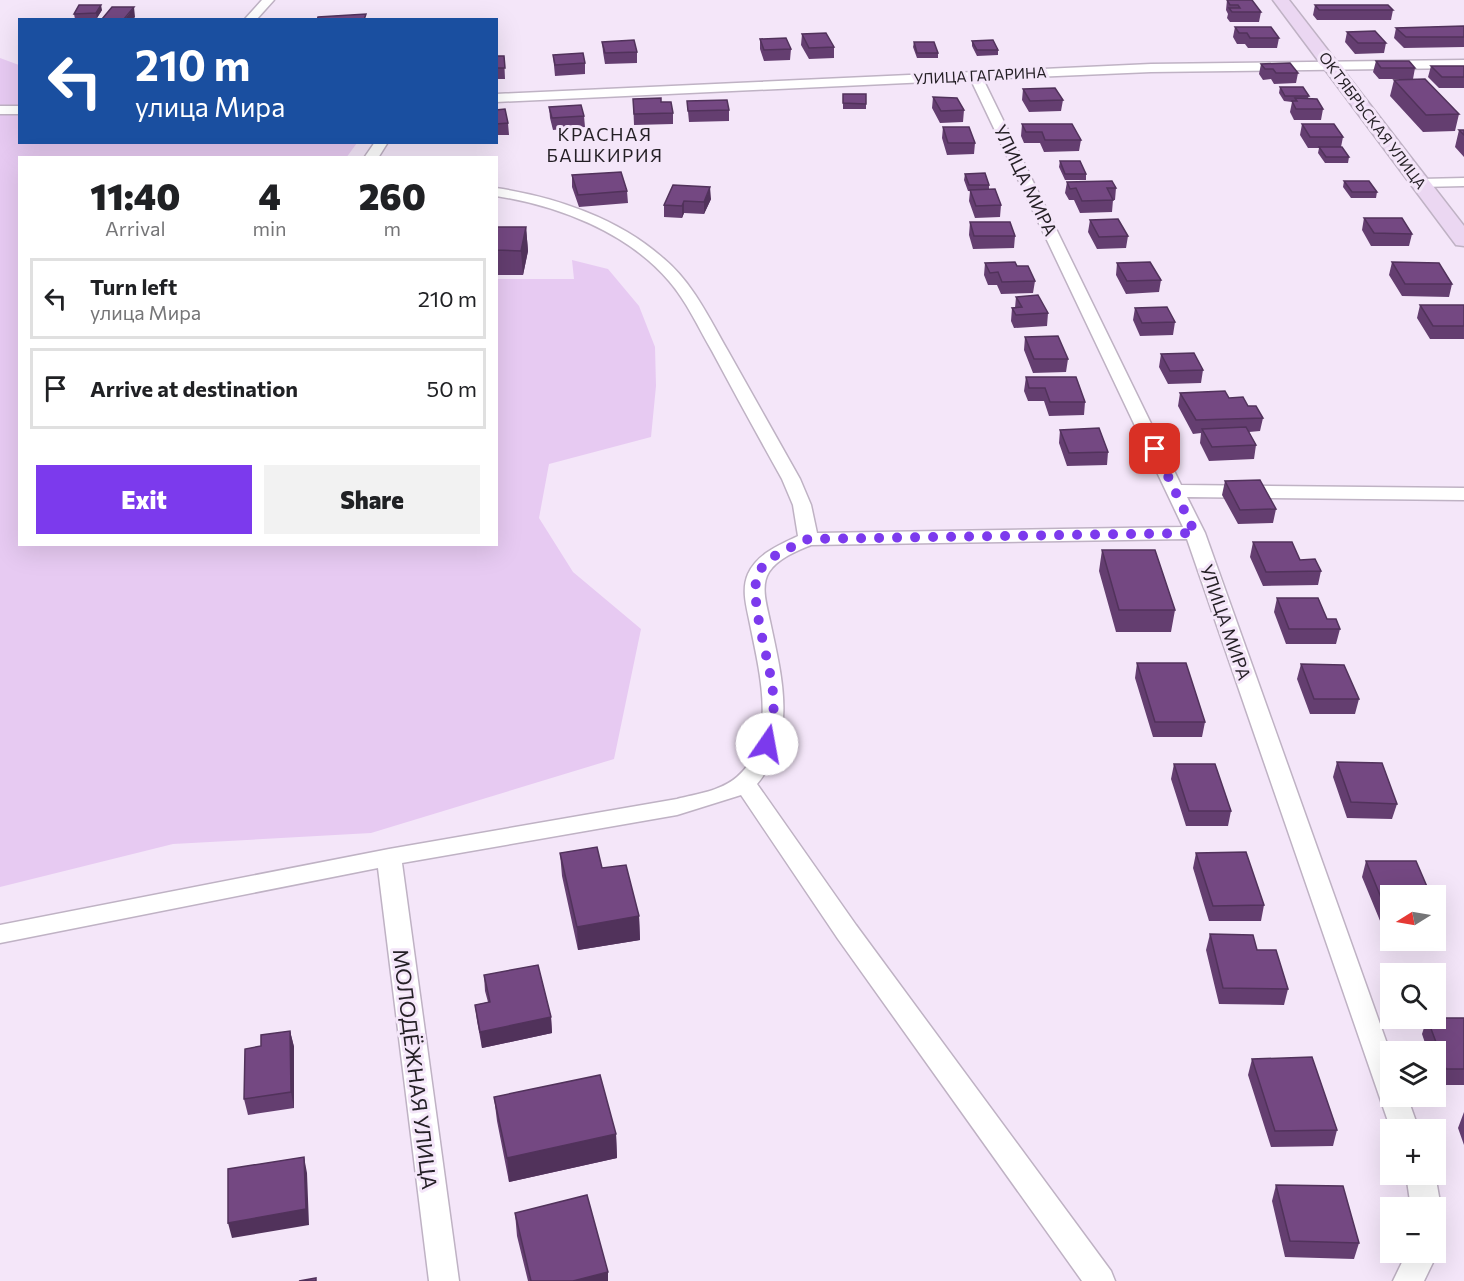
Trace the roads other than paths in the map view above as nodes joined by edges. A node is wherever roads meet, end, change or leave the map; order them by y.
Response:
1 (268, 0) edge
2 (1281, 0) edge
3 (251, 18) edge
4 (1331, 64) junction
5 (1464, 64) edge
6 (975, 75) junction
7 (498, 98) edge
8 (0, 110) edge
9 (18, 110) edge
10 (1464, 182) edge
11 (1421, 183) junction
12 (498, 192) edge
13 (1464, 240) edge
14 (1175, 491) junction
15 (1464, 494) edge
16 (1195, 533) junction
17 (808, 539) junction
18 (745, 783) junction
19 (389, 857) junction
20 (0, 934) edge
21 (1380, 1060) edge
22 (1418, 1263) edge
23 (444, 1281) edge
24 (1101, 1281) edge
25 (1408, 1281) edge

1 - 3 street
2 - 4 street, ОКТЯБРЬСКАЯ УЛИЦА
4 - 5 street, УЛИЦА ГАГАРИНА
4 - 6 street, УЛИЦА ГАГАРИНА
4 - 11 street, ОКТЯБРЬСКАЯ УЛИЦА
6 - 7 street, УЛИЦА ГАГАРИНА
6 - 14 street, УЛИЦА МИРА
8 - 9 street
10 - 11 street
11 - 13 street, ОКТЯБРЬСКАЯ УЛИЦА
12 - 17 street
14 - 15 street
14 - 16 street, УЛИЦА МИРА
16 - 17 street
16 - 21 street, УЛИЦА МИРА
17 - 18 street
18 - 19 street
18 - 24 street
19 - 20 street
19 - 23 street, МОЛОДЁЖНАЯ УЛИЦА
22 - 25 street

